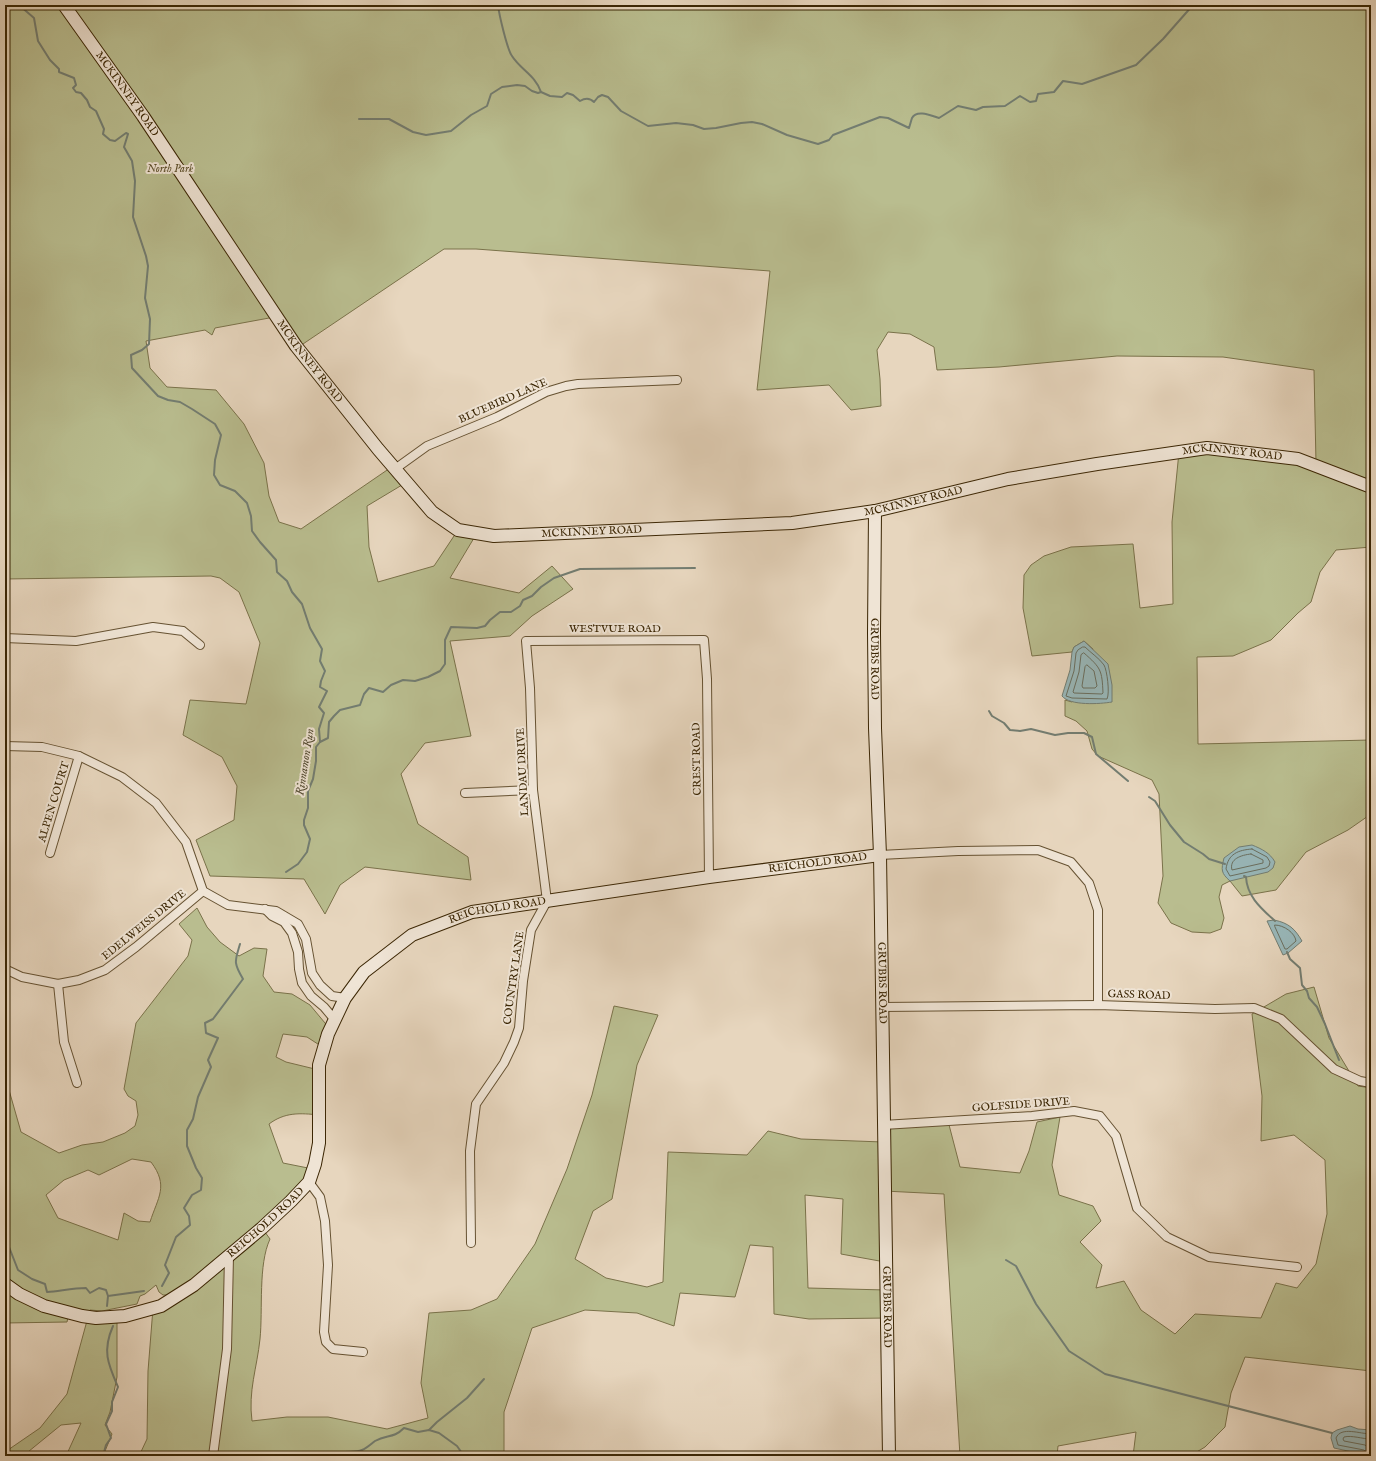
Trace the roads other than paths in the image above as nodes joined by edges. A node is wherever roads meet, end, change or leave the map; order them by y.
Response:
1 (64, 5) edge
2 (677, 380) dead end
3 (395, 469) junction
4 (1371, 487) edge
5 (875, 511) junction
6 (5, 638) edge
7 (704, 640) joint
8 (526, 641) joint
9 (200, 645) dead end
10 (5, 746) edge
11 (79, 756) junction
12 (533, 790) junction
13 (465, 793) dead end
14 (50, 853) dead end
15 (880, 855) junction
16 (709, 877) junction
17 (203, 891) junction
18 (547, 901) junction
19 (265, 910) junction
20 (5, 969) edge
21 (58, 984) junction
22 (345, 998) junction
23 (1098, 1005) junction
24 (881, 1006) junction
25 (335, 1020) junction
26 (77, 1083) dead end
27 (1371, 1083) edge
28 (883, 1125) junction
29 (309, 1182) junction
30 (471, 1243) dead end
31 (229, 1256) junction
32 (1297, 1267) dead end
33 (5, 1284) edge
34 (363, 1352) dead end
35 (213, 1456) edge
36 (889, 1456) edge

1 - 3 street, MCKINNEY ROAD
2 - 3 street, BLUEBIRD LANE
3 - 5 street, MCKINNEY ROAD
4 - 5 street, MCKINNEY ROAD
5 - 15 street, GRUBBS ROAD
6 - 9 street
7 - 8 street, WESTVUE ROAD
7 - 16 street, CREST ROAD
8 - 12 street, LANDAU DRIVE
10 - 11 street
11 - 14 street, ALPEN COURT
11 - 17 street
12 - 13 street
12 - 18 street, LANDAU DRIVE
15 - 16 street, REICHOLD ROAD
15 - 23 street, REICHOLD ROAD
15 - 24 street, GRUBBS ROAD
16 - 18 street, REICHOLD ROAD
17 - 19 street
17 - 21 street, EDELWEISS DRIVE
18 - 22 street, REICHOLD ROAD
18 - 30 street, COUNTRY LANE
19 - 22 street
19 - 25 street
20 - 21 street, EDELWEISS DRIVE
21 - 26 street
22 - 25 street, REICHOLD ROAD
23 - 24 street, GASS ROAD
23 - 27 street, GASS ROAD
24 - 28 street, GRUBBS ROAD
25 - 29 street, REICHOLD ROAD
28 - 32 street, GOLFSIDE DRIVE
28 - 36 street, GRUBBS ROAD
29 - 31 street, REICHOLD ROAD
29 - 34 street
31 - 33 street, REICHOLD ROAD
31 - 35 street

